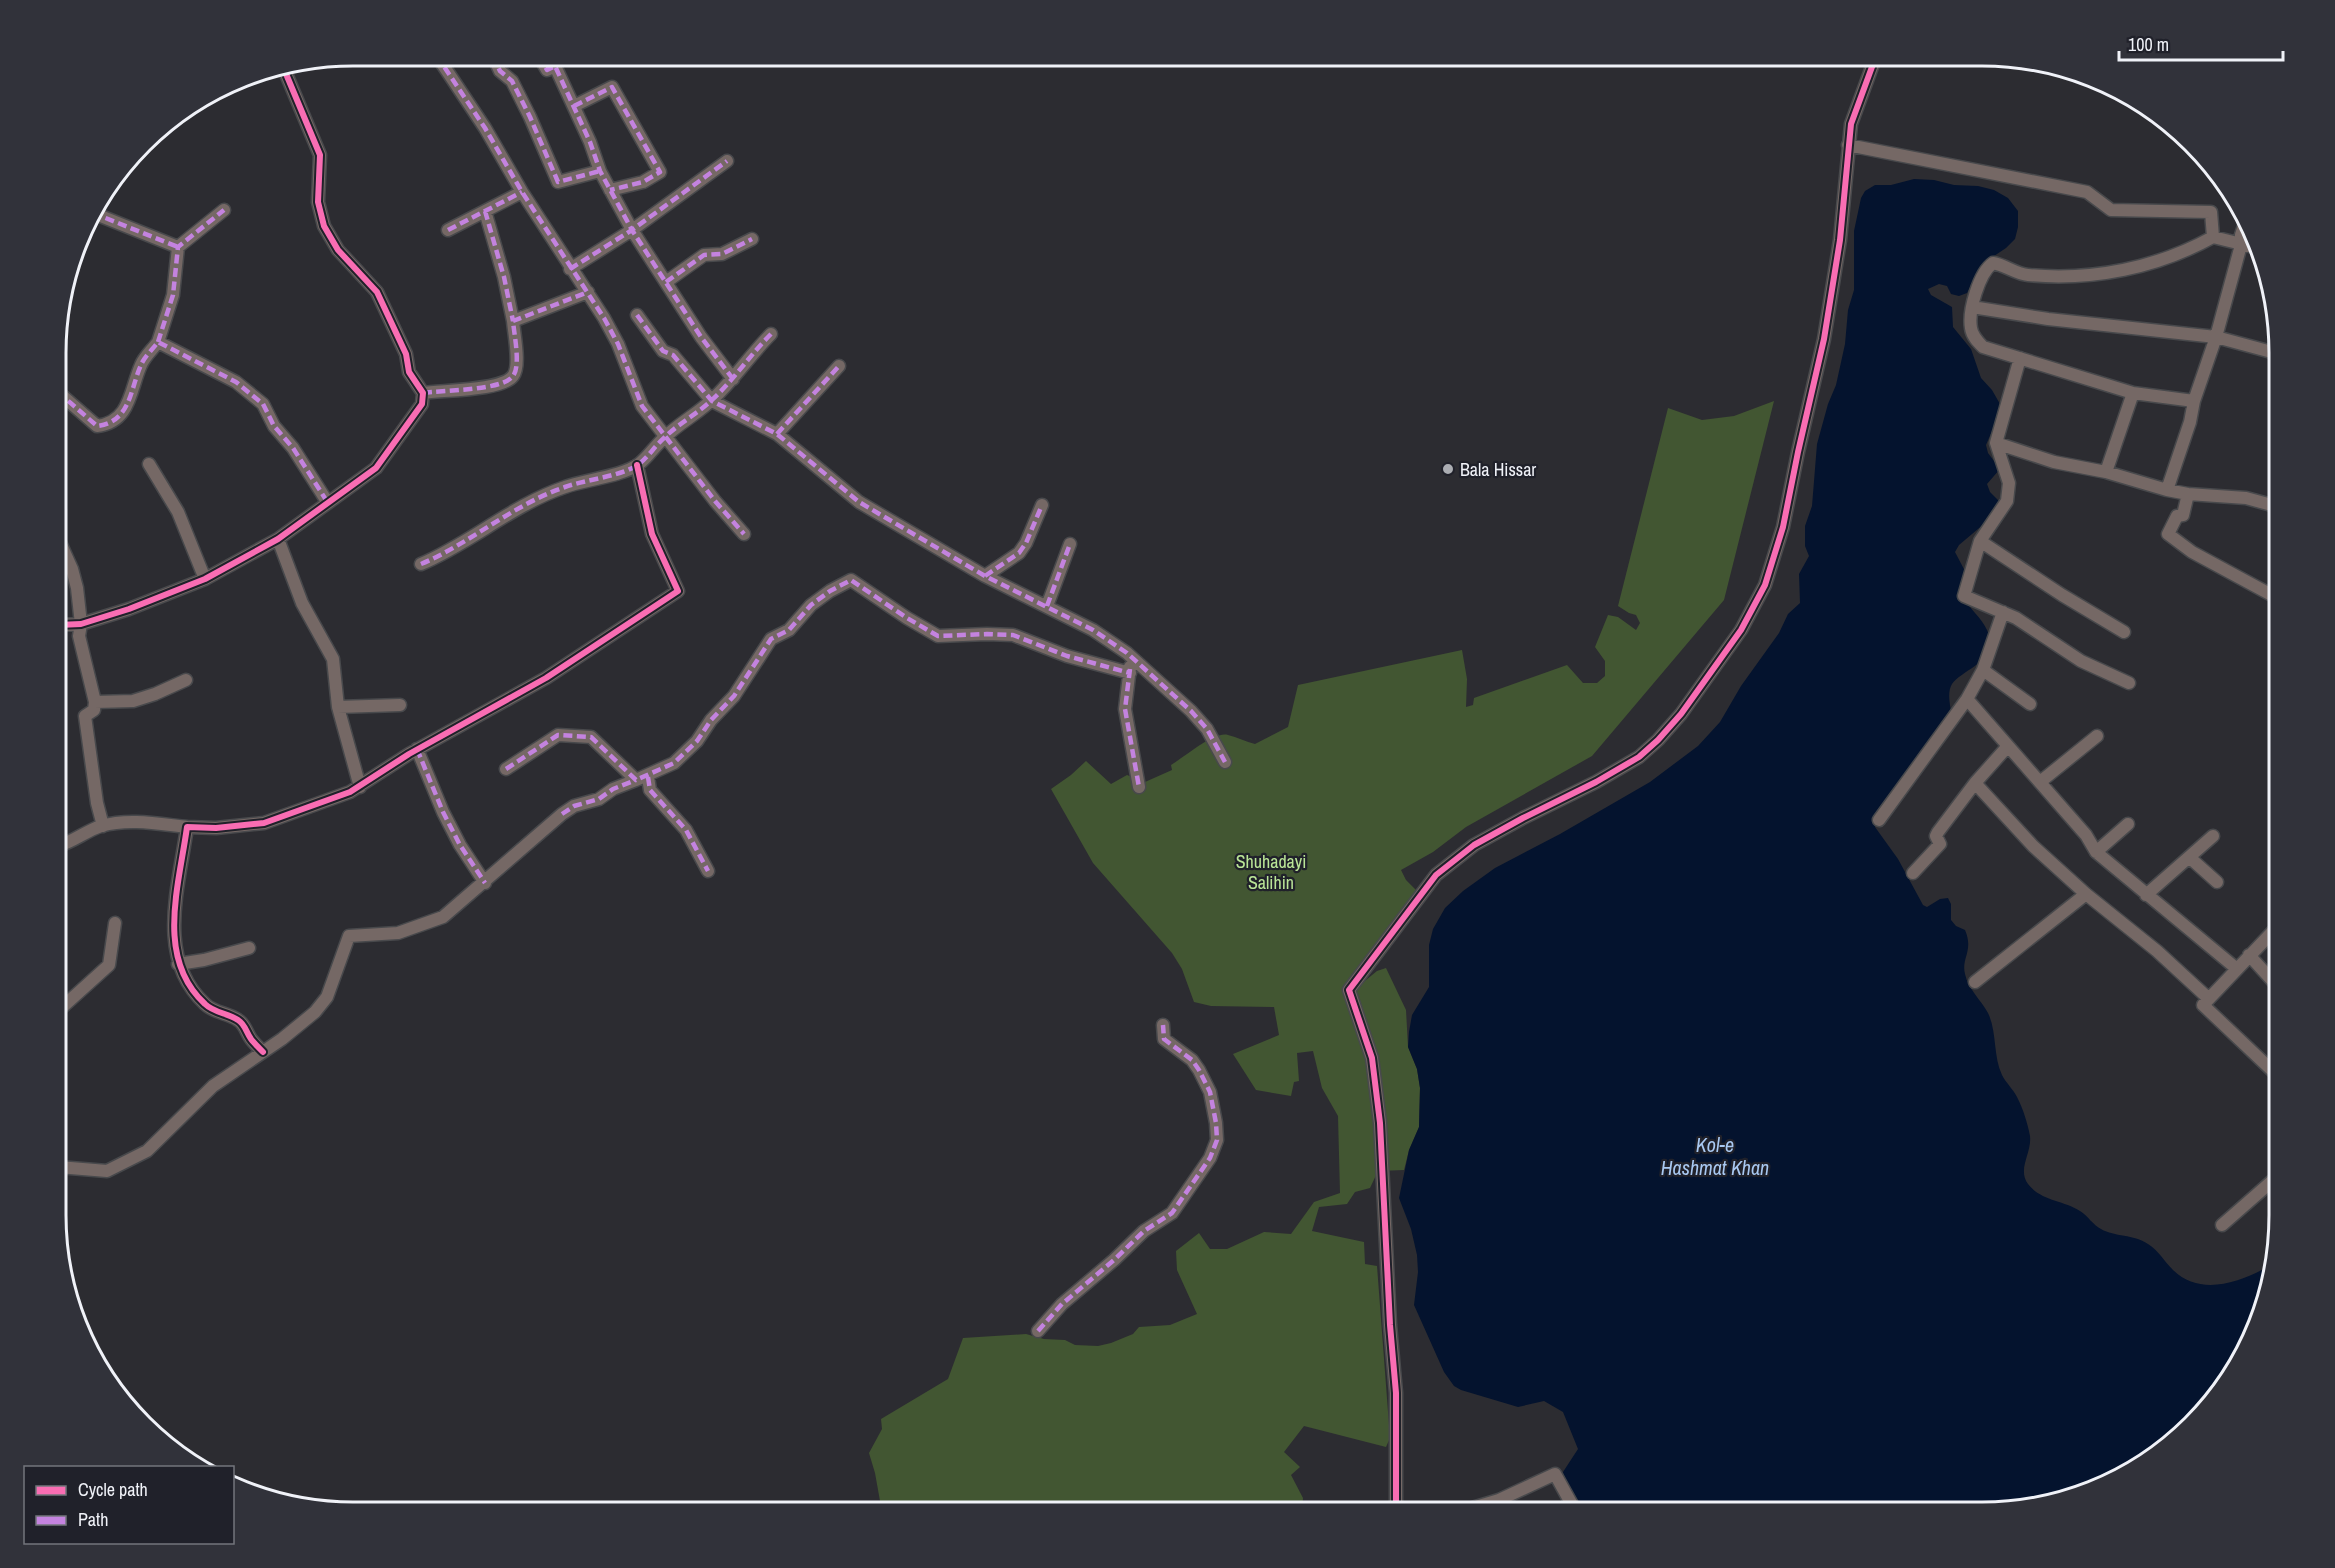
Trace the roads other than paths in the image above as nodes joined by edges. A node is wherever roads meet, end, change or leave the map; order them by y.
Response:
1 (444, 66) edge
2 (498, 66) edge
3 (555, 66) edge
4 (1872, 66) edge
5 (286, 74) edge
6 (574, 106) junction
7 (1848, 145) junction
8 (727, 161) dead end
9 (600, 171) junction
10 (610, 190) junction
11 (522, 192) junction
12 (224, 210) dead end
13 (485, 211) junction
14 (101, 216) edge
15 (448, 230) dead end
16 (632, 230) junction
17 (2242, 232) edge
18 (2213, 237) junction
19 (752, 239) dead end
20 (2241, 245) junction
21 (2248, 246) edge
22 (178, 247) junction
23 (570, 269) junction
24 (666, 282) junction
25 (588, 292) junction
26 (1972, 306) junction
27 (637, 315) dead end
28 (513, 321) junction
29 (771, 334) dead end
30 (2216, 337) junction
31 (158, 342) junction
32 (2269, 351) edge
33 (2020, 358) junction
34 (839, 366) dead end
35 (733, 379) junction
36 (423, 393) junction
37 (2133, 393) junction
38 (66, 399) edge
39 (712, 400) junction
40 (2194, 401) junction
41 (777, 434) junction
42 (664, 437) junction
43 (1996, 443) junction
44 (149, 464) dead end
45 (637, 465) junction
46 (2106, 472) junction
47 (2167, 490) junction
48 (2188, 494) junction
49 (328, 503) junction
50 (2269, 504) edge
51 (1042, 505) dead end
52 (744, 534) dead end
53 (278, 539) junction
54 (1980, 541) junction
55 (1070, 544) dead end
56 (66, 555) edge
57 (421, 564) dead end
58 (985, 576) junction
59 (205, 579) junction
60 (2269, 594) edge
61 (1047, 606) junction
62 (2003, 612) junction
63 (81, 624) junction
64 (66, 625) edge
65 (2124, 632) dead end
66 (1130, 656) junction
67 (1983, 670) junction
68 (1130, 673) junction
69 (186, 680) dead end
70 (2129, 683) dead end
71 (1967, 699) junction
72 (95, 702) junction
73 (2030, 704) dead end
74 (400, 705) dead end
75 (338, 707) junction
76 (2097, 736) dead end
77 (2008, 746) junction
78 (417, 749) junction
79 (1225, 762) dead end
80 (506, 769) dead end
81 (642, 778) junction
82 (2040, 782) junction
83 (1975, 783) junction
84 (1139, 787) dead end
85 (360, 788) junction
86 (1879, 820) dead end
87 (2128, 824) dead end
88 (103, 826) junction
89 (187, 827) junction
90 (2213, 836) dead end
91 (66, 842) edge
92 (2096, 852) junction
93 (2189, 857) junction
94 (708, 871) dead end
95 (1913, 873) dead end
96 (2217, 882) dead end
97 (486, 883) junction
98 (2086, 894) junction
99 (2146, 895) junction
100 (115, 923) dead end
101 (2269, 935) edge
102 (249, 948) dead end
103 (2249, 956) junction
104 (178, 964) junction
105 (2237, 969) junction
106 (2269, 977) edge
107 (1975, 982) dead end
108 (2208, 998) junction
109 (66, 1002) edge
110 (1163, 1025) dead end
111 (263, 1052) junction
112 (2269, 1068) edge
113 (66, 1168) edge
114 (2269, 1184) edge
115 (2222, 1225) dead end
116 (1038, 1331) dead end
117 (1396, 1502) edge
118 (1492, 1502) edge
119 (1570, 1502) edge

1 - 11 street
2 - 9 street
3 - 6 street
4 - 7 street
5 - 36 street
6 - 9 street
6 - 10 street
7 - 18 street
7 - 117 street
8 - 16 street
9 - 10 street
10 - 16 street
11 - 13 street
11 - 23 street
12 - 22 street
13 - 15 street
13 - 28 street
14 - 22 street
16 - 23 street
16 - 24 street
17 - 20 street
18 - 20 street
18 - 26 street
19 - 24 street
20 - 21 street
20 - 30 street
22 - 31 street
23 - 25 street
24 - 35 street
25 - 28 street
25 - 42 street
26 - 30 street
26 - 33 street
27 - 39 street
28 - 36 street
29 - 35 street
30 - 32 street
30 - 40 street
31 - 38 street
31 - 49 street
33 - 37 street
33 - 43 street
34 - 41 street
35 - 39 street
36 - 49 street
37 - 40 street
37 - 46 street
39 - 41 street
39 - 42 street
40 - 47 street
41 - 58 street
42 - 45 street
42 - 52 street
43 - 46 street
43 - 54 street
44 - 59 street
45 - 57 street
45 - 78 street
46 - 47 street
47 - 48 street
48 - 50 street
48 - 60 street
49 - 53 street
51 - 58 street
53 - 59 street
53 - 75 street
54 - 62 street
54 - 65 street
55 - 61 street
56 - 63 street
58 - 61 street
59 - 63 street
61 - 66 street
62 - 67 street
62 - 70 street
63 - 64 street
63 - 72 street
66 - 68 street
66 - 79 street
67 - 71 street
67 - 73 street
68 - 81 street
68 - 84 street
69 - 72 street
71 - 77 street
71 - 86 street
72 - 88 street
74 - 75 street
75 - 85 street
76 - 82 street
77 - 82 street
77 - 83 street
78 - 85 street
78 - 97 street
80 - 81 street
81 - 94 street
81 - 97 street
82 - 92 street
83 - 95 street
83 - 98 street
85 - 89 street
87 - 92 street
88 - 89 street
88 - 91 street
89 - 104 street
90 - 93 street
92 - 99 street
93 - 96 street
93 - 99 street
97 - 111 street
98 - 107 street
98 - 108 street
99 - 105 street
100 - 109 street
101 - 103 street
102 - 104 street
103 - 105 street
103 - 106 street
104 - 111 street
105 - 108 street
108 - 112 street
110 - 116 street
111 - 113 street
114 - 115 street
118 - 119 street

